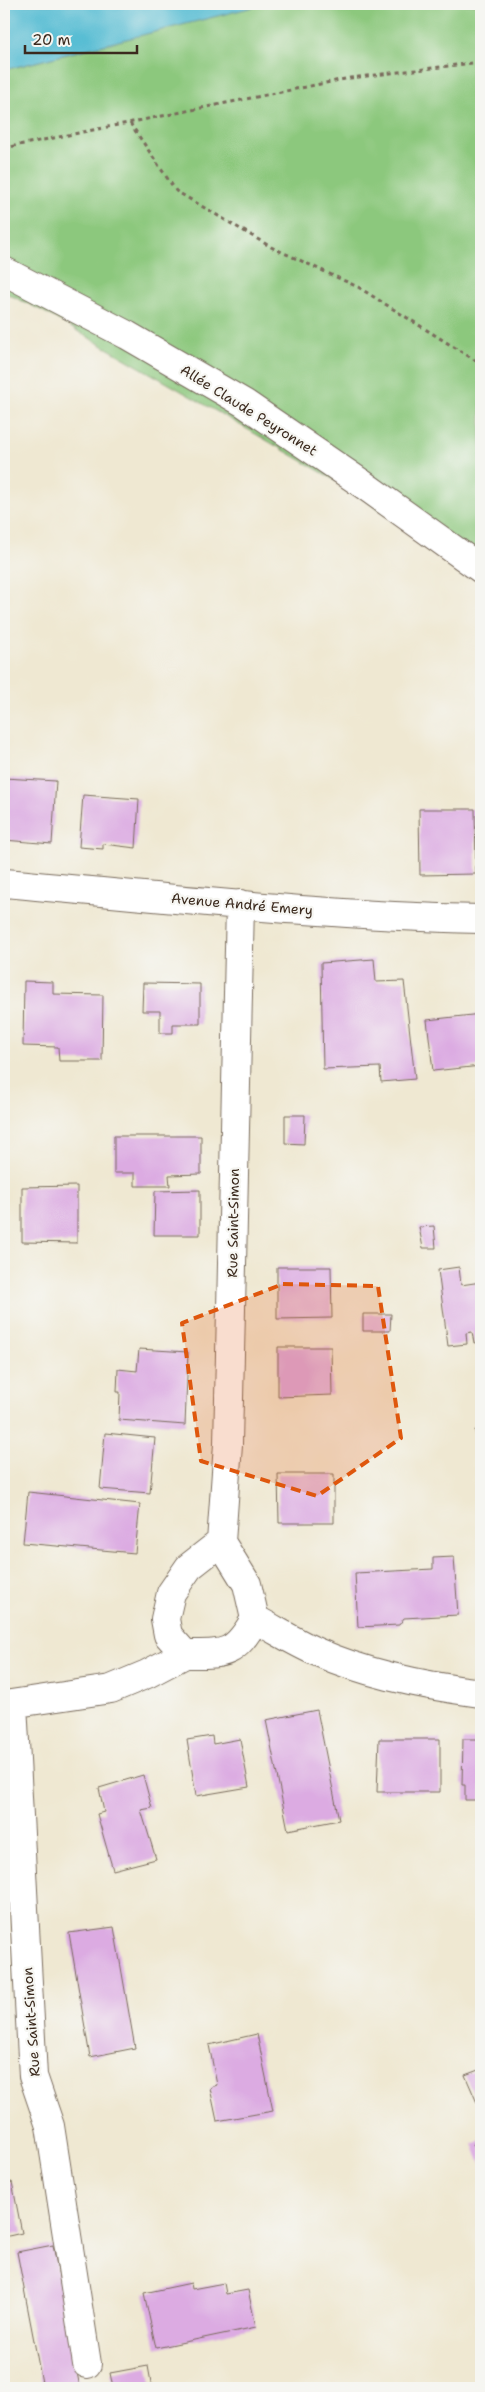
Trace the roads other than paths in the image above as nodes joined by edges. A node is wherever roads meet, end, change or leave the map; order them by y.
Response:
1 (4, 271) edge
2 (481, 569) edge
3 (4, 883) edge
4 (240, 904) junction
5 (481, 919) edge
6 (220, 1542) junction
7 (256, 1619) junction
8 (185, 1654) junction
9 (481, 1693) edge
10 (8, 1704) edge
11 (87, 2364) dead end

1 - 2 street, Allée Claude Peyronnet
3 - 4 street, Avenue André Emery
4 - 5 street, Avenue André Emery
4 - 6 street, Rue Saint-Simon
6 - 7 street
6 - 8 street
7 - 8 street
7 - 9 street
8 - 10 street
10 - 11 street, Rue Saint-Simon

